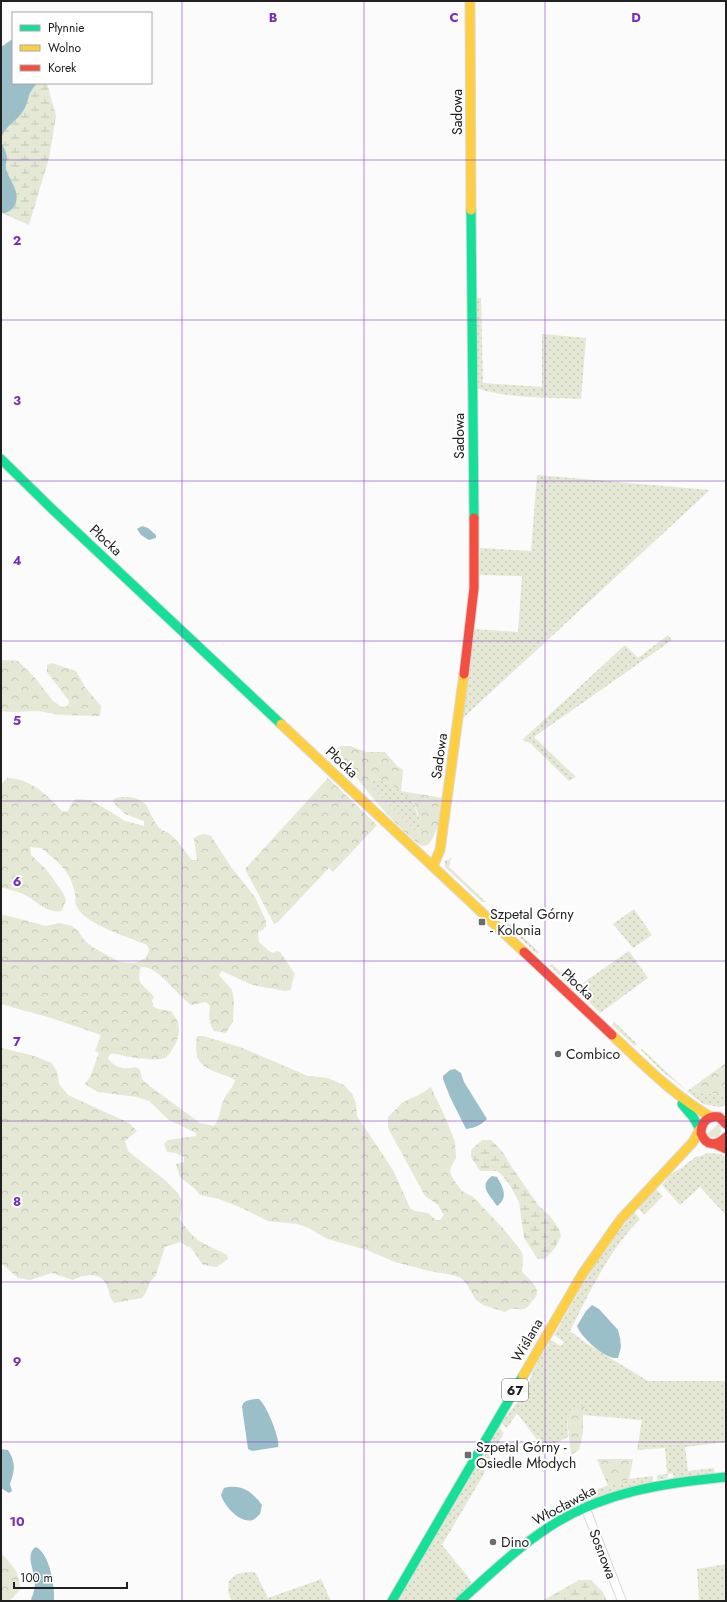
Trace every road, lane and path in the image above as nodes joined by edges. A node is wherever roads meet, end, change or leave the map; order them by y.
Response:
1 (470, 1) edge
2 (1, 459) edge
3 (432, 866) junction
4 (665, 1084) junction
5 (726, 1112) edge
6 (714, 1117) junction
7 (726, 1124) edge
8 (700, 1130) junction
9 (726, 1137) edge
10 (712, 1144) junction
11 (726, 1149) edge
12 (670, 1169) junction
13 (726, 1477) edge
14 (585, 1507) junction
15 (392, 1601) edge
16 (460, 1601) edge
17 (622, 1601) edge

1 - 3 main road, Sadowa
2 - 3 main road, Płocka
3 - 4 main road, Płocka
4 - 6 main road, Płocka
4 - 8 main road, Płocka
5 - 6 main road, 67
6 - 7 main road, Płocka
6 - 8 main road, 67
8 - 10 main road, Płocka
8 - 12 main road, Wiślana / 67
9 - 10 main road, 67
10 - 11 main road
10 - 12 main road, Wiślana / 67
12 - 15 main road, Wiślana / 67
13 - 14 main road, Włocławska
14 - 16 main road, Włocławska
14 - 17 street, Sosnowa

